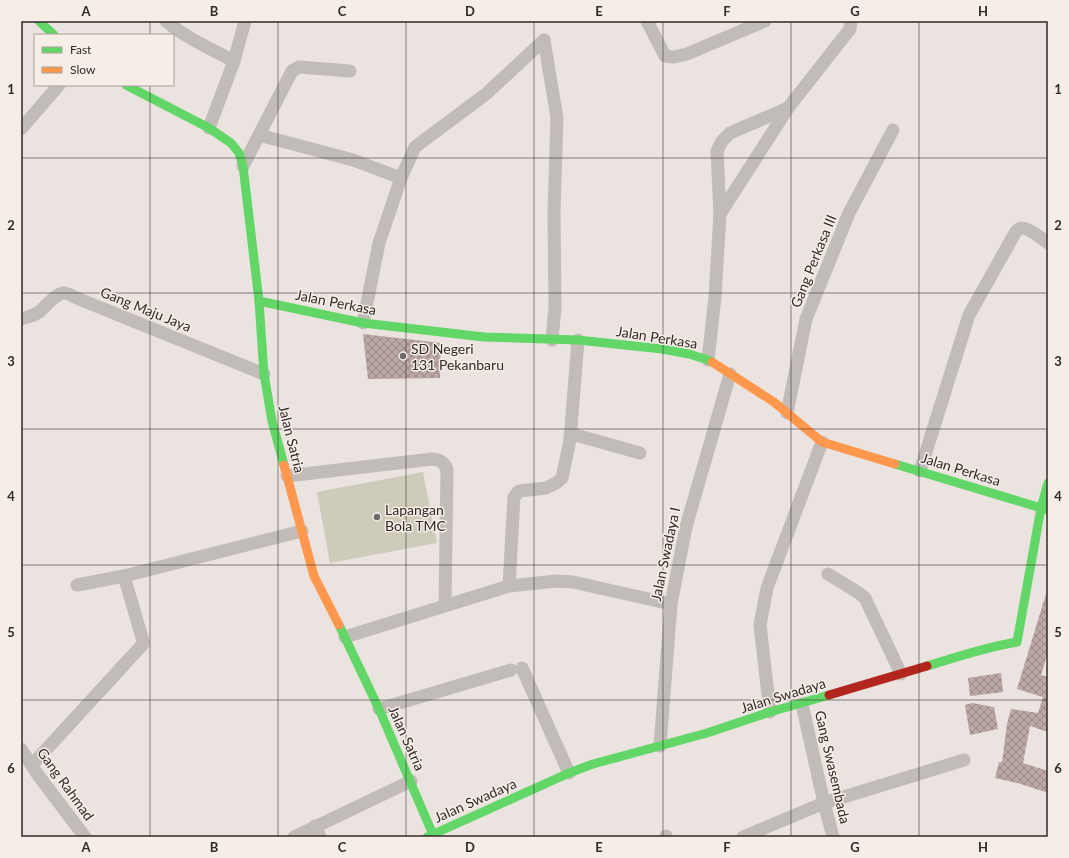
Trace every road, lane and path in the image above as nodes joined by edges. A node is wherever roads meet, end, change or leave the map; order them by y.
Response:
1 (39, 21) edge
2 (166, 21) edge
3 (245, 21) edge
4 (647, 21) edge
5 (765, 21) edge
6 (849, 24) edge
7 (53, 34) edge
8 (234, 61) junction
9 (350, 71) dead end
10 (59, 86) edge
11 (128, 86) edge
12 (788, 108) junction
13 (209, 128) junction
14 (21, 129) edge
15 (893, 130) dead end
16 (259, 136) junction
17 (243, 166) junction
18 (401, 178) junction
19 (720, 214) junction
20 (1048, 243) edge
21 (259, 301) junction
22 (21, 319) edge
23 (363, 323) junction
24 (552, 340) junction
25 (578, 340) junction
26 (708, 360) junction
27 (264, 374) junction
28 (730, 374) junction
29 (787, 413) junction
30 (570, 440) junction
31 (822, 442) junction
32 (640, 453) dead end
33 (920, 471) junction
34 (287, 476) junction
35 (1048, 483) edge
36 (1044, 509) edge
37 (302, 531) junction
38 (828, 574) dead end
39 (124, 576) junction
40 (77, 585) dead end
41 (509, 586) junction
42 (671, 604) junction
43 (445, 606) junction
44 (345, 637) junction
45 (901, 674) junction
46 (802, 704) junction
47 (379, 709) junction
48 (770, 712) junction
49 (660, 746) junction
50 (21, 749) edge
51 (964, 760) dead end
52 (32, 765) junction
53 (569, 773) junction
54 (411, 781) junction
55 (824, 803) junction
56 (318, 832) edge
57 (432, 836) edge
58 (85, 837) edge
59 (294, 837) edge
60 (743, 837) edge
61 (832, 837) edge

1 - 7 street
2 - 8 street
3 - 8 street
4 - 5 street
6 - 12 street
8 - 13 street
9 - 16 street
10 - 14 street
11 - 13 street, Jalan Satria
12 - 19 street
12 - 19 street
13 - 17 street, Jalan Satria
15 - 29 street, Gang Perkasa III
16 - 17 street
16 - 18 street
17 - 21 street, Jalan Satria
18 - 23 street
18 - 24 street
19 - 26 street
20 - 33 street
21 - 23 street, Jalan Perkasa
21 - 27 street, Jalan Satria
22 - 27 street, Gang Maju Jaya
23 - 24 street, Jalan Perkasa
24 - 25 street, Jalan Perkasa
25 - 26 street, Jalan Perkasa
25 - 30 street
26 - 28 street, Jalan Perkasa
27 - 34 street, Jalan Satria
28 - 29 street, Jalan Perkasa
28 - 42 street, Jalan Swadaya I
29 - 31 street, Jalan Perkasa
30 - 32 street
30 - 41 street
31 - 33 street, Jalan Perkasa
31 - 48 street
33 - 36 street, Jalan Perkasa
34 - 37 street, Jalan Satria
34 - 43 street
35 - 36 street
36 - 45 street, Jalan Swadaya
37 - 39 street
37 - 44 street, Jalan Satria
38 - 45 street
39 - 40 street
39 - 52 street
41 - 42 street
41 - 43 street
42 - 49 street, Jalan Swadaya I
43 - 44 street
44 - 47 street, Jalan Satria
45 - 46 street, Jalan Swadaya
46 - 48 street, Jalan Swadaya
46 - 55 street, Gang Swasembada
47 - 53 street
47 - 54 street, Jalan Satria
48 - 49 street, Jalan Swadaya
49 - 53 street, Jalan Swadaya
50 - 52 street, Gang Rahmad
51 - 55 street
52 - 58 street, Gang Rahmad
53 - 57 street, Jalan Swadaya
54 - 56 street
54 - 57 street, Jalan Satria
55 - 60 street
55 - 61 street, Gang Swasembada
56 - 59 street

